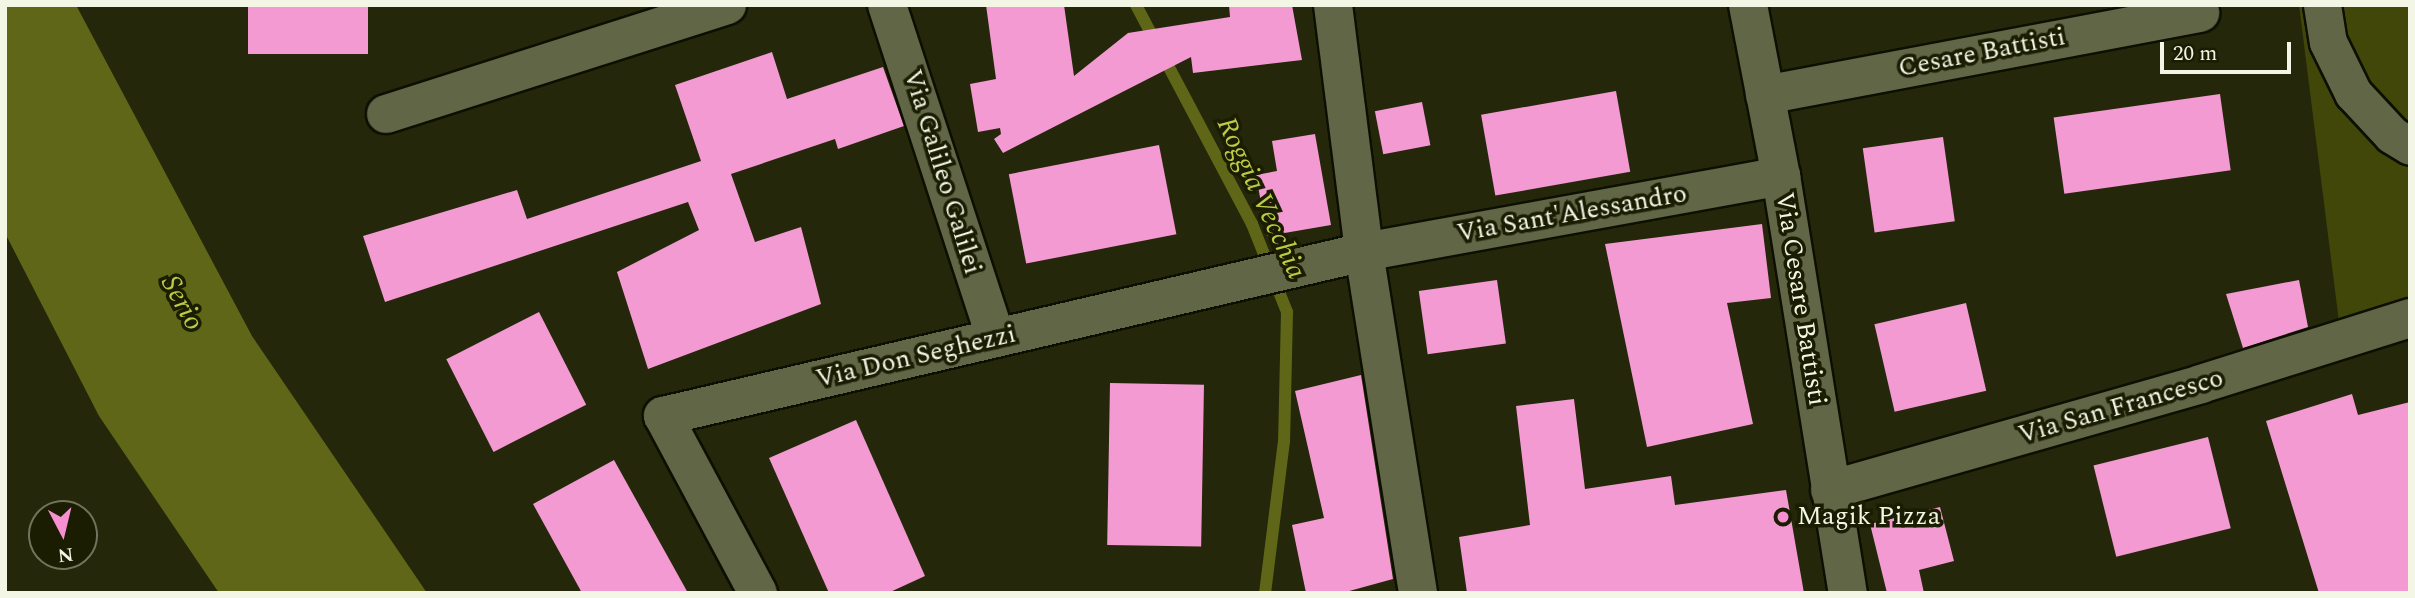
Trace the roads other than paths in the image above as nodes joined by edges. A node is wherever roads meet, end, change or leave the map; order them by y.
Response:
1 (727, 5) edge
2 (887, 5) edge
3 (1333, 5) edge
4 (1748, 5) edge
5 (2322, 5) edge
6 (2200, 13) dead end
7 (1765, 95) junction
8 (386, 114) dead end
9 (2410, 146) edge
10 (1781, 176) junction
11 (1364, 252) junction
12 (2410, 318) edge
13 (996, 338) junction
14 (1830, 491) junction
15 (758, 593) edge
16 (1418, 593) edge
17 (1849, 593) edge

1 - 8 street
2 - 13 street, Via Galileo Galilei
3 - 11 street
4 - 7 street, Via Cesare Battisti
5 - 9 street
6 - 7 street, Cesare Battisti
7 - 10 street, Via Cesare Battisti
10 - 11 street, Via Sant'Alessandro
10 - 14 street, Via Cesare Battisti
11 - 13 street, Via Don Seghezzi
11 - 16 street
12 - 14 street, Via San Francesco
13 - 15 street, Via Don Seghezzi
14 - 17 street, Via Cesare Battisti

